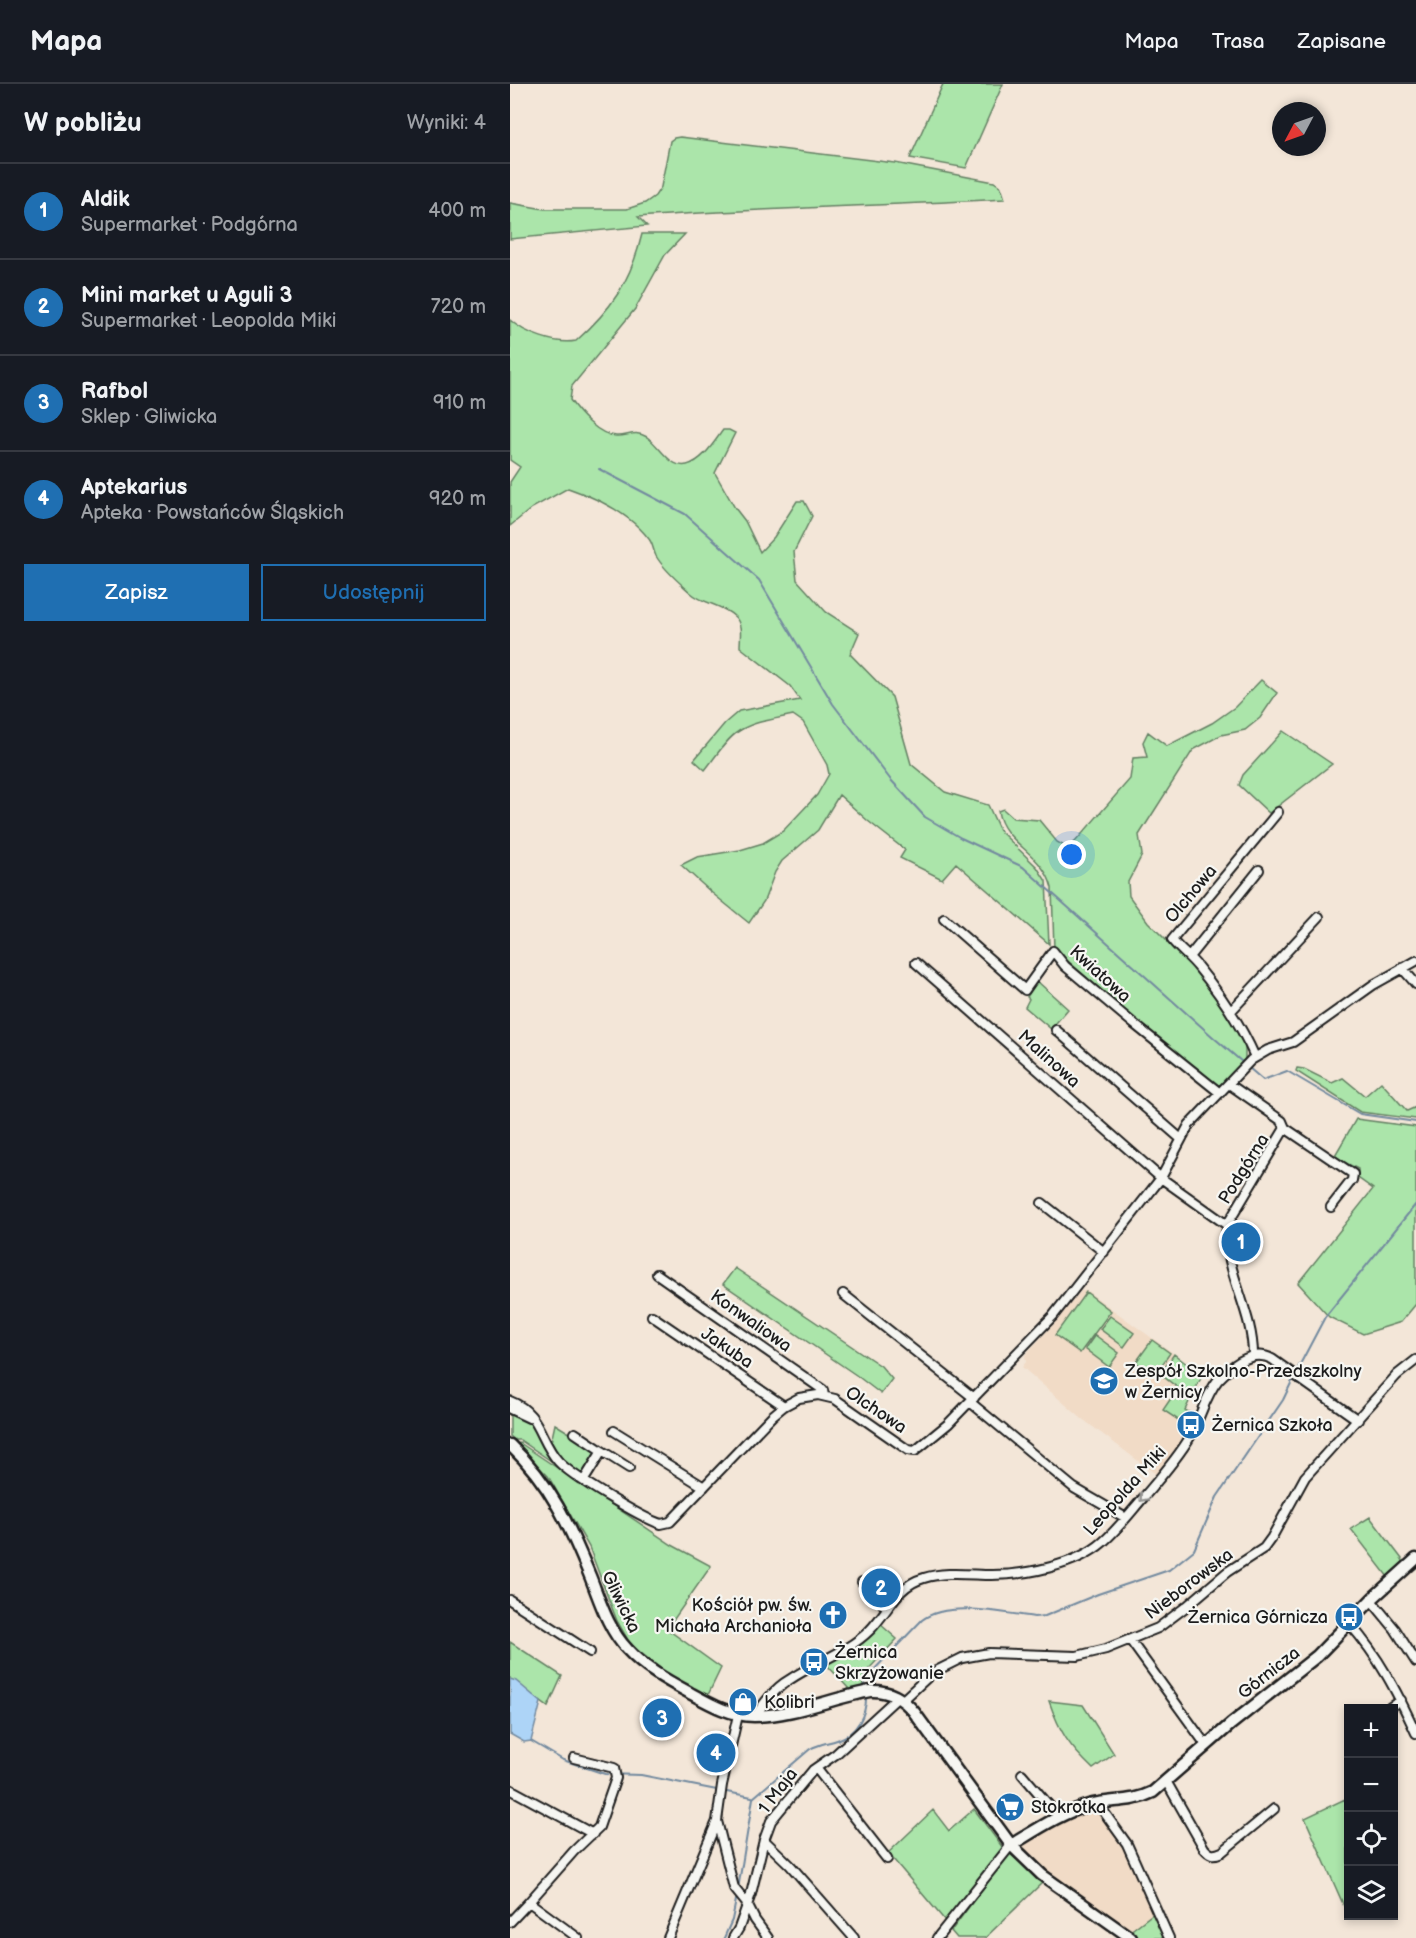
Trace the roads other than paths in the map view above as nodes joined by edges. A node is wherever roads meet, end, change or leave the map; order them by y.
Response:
1 (1278, 812) dead end
2 (1259, 870) dead end
3 (1319, 917) dead end
4 (944, 919) dead end
5 (1189, 957) junction
6 (1416, 961) edge
7 (916, 963) dead end
8 (1402, 968) junction
9 (1416, 984) edge
10 (1231, 1011) junction
11 (1056, 1030) dead end
12 (1249, 1063) junction
13 (1229, 1084) junction
14 (1220, 1093) junction
15 (1285, 1128) junction
16 (1181, 1139) junction
17 (1161, 1178) junction
18 (1042, 1203) dead end
19 (1331, 1207) dead end
20 (1227, 1225) junction
21 (1104, 1252) junction
22 (657, 1274) dead end
23 (843, 1294) dead end
24 (652, 1316) dead end
25 (1253, 1355) junction
26 (1416, 1360) edge
27 (824, 1396) junction
28 (972, 1400) junction
29 (510, 1401) edge
30 (784, 1406) junction
31 (510, 1409) edge
32 (1358, 1420) junction
33 (537, 1424) junction
34 (614, 1431) dead end
35 (575, 1433) dead end
36 (510, 1445) edge
37 (602, 1451) junction
38 (629, 1468) dead end
39 (584, 1480) junction
40 (704, 1487) junction
41 (1126, 1518) junction
42 (1416, 1559) edge
43 (862, 1582) dead end
44 (510, 1600) edge
45 (1371, 1600) junction
46 (887, 1608) junction
47 (1349, 1623) junction
48 (1130, 1640) junction
49 (590, 1652) dead end
50 (1416, 1662) edge
51 (900, 1698) junction
52 (1401, 1700) junction
53 (1395, 1704) edge
54 (738, 1715) junction
55 (755, 1716) junction
56 (1416, 1733) edge
57 (1206, 1745) junction
58 (574, 1758) dead end
59 (816, 1768) junction
60 (1022, 1774) dead end
61 (1166, 1781) junction
62 (510, 1789) edge
63 (1100, 1803) junction
64 (1274, 1809) dead end
65 (1059, 1817) junction
66 (717, 1821) junction
67 (593, 1834) junction
68 (764, 1840) junction
69 (1011, 1845) junction
70 (887, 1859) dead end
71 (529, 1902) junction
72 (747, 1904) junction
73 (510, 1922) edge
74 (578, 1938) edge
75 (668, 1938) edge
76 (733, 1938) edge
77 (768, 1938) edge
78 (854, 1938) edge
79 (937, 1938) edge
80 (1131, 1938) edge
81 (1169, 1938) edge

1 - 5 street, Olchowa
2 - 5 street
3 - 10 street
4 - 14 street, Kwiatowa
5 - 10 street, Olchowa
6 - 8 street, Olchowa
7 - 17 street, Malinowa
8 - 9 street
8 - 12 street, Olchowa
10 - 12 street, Olchowa
11 - 16 street
12 - 13 street, Olchowa
13 - 14 street, Olchowa
13 - 15 street, Podgórna
14 - 16 street, Olchowa
15 - 19 street, Podgórna
15 - 20 street, Podgórna
16 - 17 street, Olchowa
17 - 20 street, Podgórna
17 - 21 street, Olchowa
18 - 21 street
20 - 25 street, Podgórna
21 - 28 street, Olchowa
22 - 27 street, Konwaliowa
23 - 28 street
24 - 30 street, Jakuba
25 - 32 street
25 -> 41 street, Leopolda Miki
26 - 32 street, Nieborowska
27 - 28 street, Olchowa
27 - 30 street, Olchowa
28 - 41 street
29 - 33 street, Olchowa
30 - 40 street, Olchowa
31 - 33 street
32 - 48 street, Nieborowska
33 - 39 street, Olchowa
34 - 40 street
35 - 37 street
36 - 54 street, Gliwicka
37 - 38 street
37 - 39 street
39 - 40 street, Olchowa
41 - 46 street, Leopolda Miki
42 - 45 street, Górnicza
43 - 46 street
44 - 49 street
45 - 47 street, Górnicza
45 - 50 street
46 - 55 street, Leopolda Miki
47 - 52 street
47 - 57 street, Górnicza
48 - 51 street, Nieborowska
48 - 57 street
51 - 55 street, Gliwicka
51 - 59 street, 1 Maja
51 - 69 street
52 - 53 street
52 - 56 street
54 - 55 street, Gliwicka
54 - 66 street
57 - 61 street, Górnicza
58 - 67 street
59 - 68 street, 1 Maja
59 - 70 street
60 - 65 street
61 - 63 street, Górnicza
61 - 64 street
62 - 67 street
63 - 65 street, Górnicza
63 - 81 street
65 - 69 street, Górnicza
66 - 72 street
66 - 75 street
67 - 71 street
68 - 72 street, 1 Maja
68 - 78 street
69 - 79 street
69 - 80 street
71 - 73 street
71 - 74 street
72 - 76 street, 1 Maja
72 - 77 street

